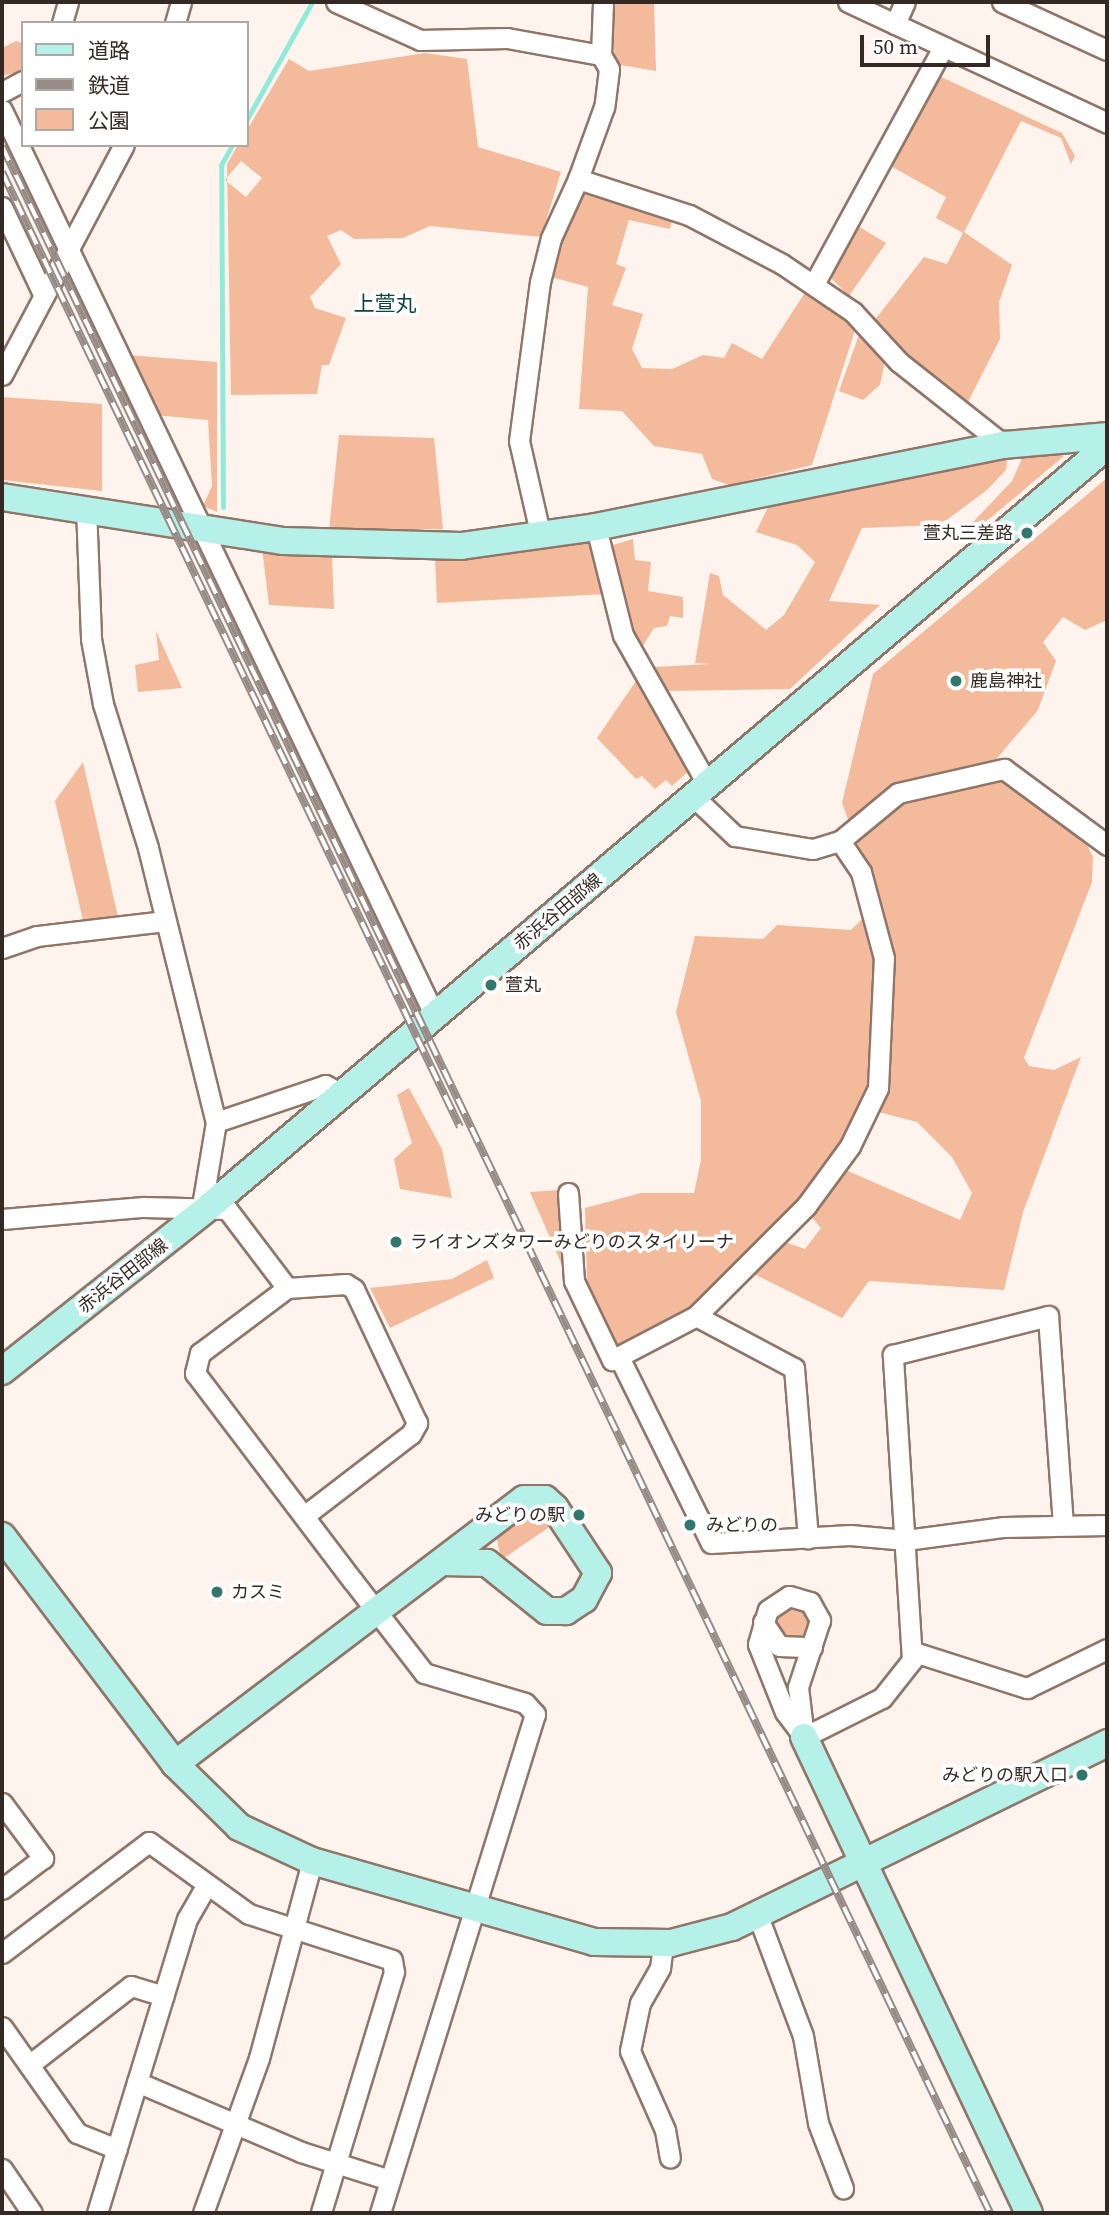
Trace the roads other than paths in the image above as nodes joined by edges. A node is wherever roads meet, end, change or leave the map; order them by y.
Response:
1 (68, 2) edge
2 (181, 2) edge
3 (336, 2) edge
4 (603, 2) edge
5 (848, 2) edge
6 (905, 2) edge
7 (1002, 2) edge
8 (63, 21) edge
9 (176, 21) edge
10 (895, 24) junction
11 (943, 47) junction
12 (1107, 50) edge
13 (601, 55) junction
14 (21, 82) edge
15 (2, 92) edge
16 (2, 110) edge
17 (1107, 123) edge
18 (123, 147) edge
19 (578, 179) junction
20 (2, 207) edge
21 (68, 248) junction
22 (814, 284) junction
23 (44, 296) junction
24 (2, 374) edge
25 (1107, 436) edge
26 (1004, 445) junction
27 (1107, 446) edge
28 (2, 497) edge
29 (86, 507) junction
30 (199, 526) junction
31 (596, 527) junction
32 (541, 537) junction
33 (701, 791) junction
34 (841, 841) junction
35 (1107, 845) edge
36 (164, 922) junction
37 (2, 948) edge
38 (435, 1016) junction
39 (342, 1094) junction
40 (216, 1122) junction
41 (568, 1193) dead end
42 (206, 1206) junction
43 (2, 1219) edge
44 (287, 1288) junction
45 (696, 1316) junction
46 (620, 1359) junction
47 (2, 1371) edge
48 (304, 1516) junction
49 (1063, 1524) junction
50 (1107, 1525) edge
51 (489, 1526) junction
52 (2, 1536) edge
53 (808, 1538) junction
54 (906, 1540) junction
55 (442, 1562) junction
56 (487, 1563) junction
57 (377, 1611) junction
58 (763, 1622) junction
59 (812, 1647) junction
60 (1107, 1649) edge
61 (914, 1652) junction
62 (804, 1737) junction
63 (1107, 1743) edge
64 (175, 1764) junction
65 (2, 1803) edge
66 (312, 1861) junction
67 (865, 1863) junction
68 (205, 1888) junction
69 (2, 1889) edge
70 (472, 1908) junction
71 (758, 1916) junction
72 (290, 1929) junction
73 (663, 1944) junction
74 (2, 1953) edge
75 (163, 1996) junction
76 (2, 2027) edge
77 (29, 2065) junction
78 (137, 2082) junction
79 (235, 2122) junction
80 (117, 2148) junction
81 (670, 2158) dead end
82 (337, 2163) junction
83 (2, 2169) edge
84 (390, 2180) junction
85 (843, 2188) dead end
86 (32, 2213) edge
87 (97, 2213) edge
88 (203, 2213) edge
89 (321, 2213) edge
90 (380, 2213) edge
91 (1029, 2213) edge

1 - 8 street
2 - 9 street
3 - 13 street
4 - 13 street
5 - 10 street
6 - 10 street
7 - 12 street
10 - 11 street
11 - 17 street
11 - 22 street
13 - 19 street
14 - 15 street
16 - 21 street
18 - 21 street
19 - 22 street
19 - 32 street
20 - 23 street
21 - 23 street
21 - 30 street
22 - 26 street
23 - 24 street
25 - 26 street
26 - 31 street
27 - 33 street, 赤浜谷田部線
28 - 29 street
29 - 30 street
29 - 36 street
30 - 32 street
30 - 38 street
31 - 32 street
31 - 33 street
33 - 34 street
33 - 38 street, 赤浜谷田部線
34 - 35 street
34 - 45 street
36 - 37 street
36 - 40 street
38 - 39 street, 赤浜谷田部線
39 - 40 street
39 - 42 street, 赤浜谷田部線
40 - 42 street
41 - 46 street
42 - 43 street
42 - 44 street
42 - 47 street, 赤浜谷田部線
44 - 48 street
44 - 48 street
45 - 46 street
45 - 53 street
46 - 53 street
48 - 57 street
49 - 50 street
49 - 54 street
49 - 54 street
51 - 55 street
51 - 56 street
51 - 56 street
52 - 64 street
53 - 54 street
54 - 61 street
55 - 56 street
55 - 57 street
57 - 64 street
57 - 70 street
58 - 59 street
58 - 59 street
58 - 62 street
59 - 62 street
60 - 61 street
61 - 62 street
62 - 67 street
63 - 67 street
64 - 66 street
65 - 69 street
66 - 70 street
66 - 72 street
67 - 71 street
67 - 91 street
68 - 72 street
68 - 74 street
68 - 75 street
70 - 73 street
70 - 84 street
71 - 73 street
71 - 85 street
72 - 79 street
72 - 82 street
73 - 81 street
75 - 77 street
75 - 78 street
76 - 77 street
77 - 80 street
78 - 79 street
78 - 80 street
79 - 82 street
79 - 88 street
80 - 87 street
82 - 84 street
82 - 89 street
83 - 86 street
84 - 90 street

